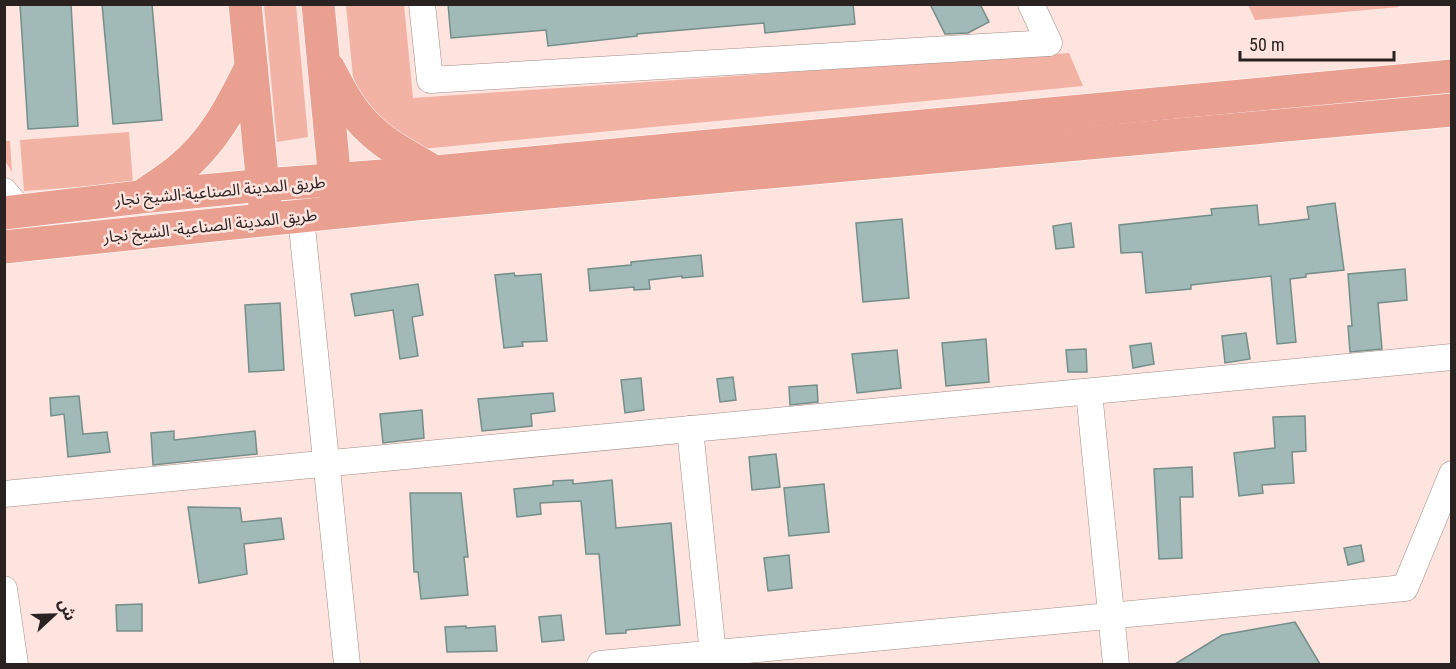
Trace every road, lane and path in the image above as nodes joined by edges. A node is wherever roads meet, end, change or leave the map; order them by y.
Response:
1 (246, 4) edge
2 (318, 4) edge
3 (422, 4) edge
4 (1031, 4) edge
5 (323, 59) junction
6 (251, 66) junction
7 (1452, 76) edge
8 (1452, 110) edge
9 (435, 172) junction
10 (335, 180) junction
11 (264, 185) junction
12 (140, 197) junction
13 (10, 205) edge
14 (338, 213) junction
15 (301, 217) junction
16 (266, 220) junction
17 (4, 247) edge
18 (1452, 357) edge
19 (1089, 392) junction
20 (690, 429) junction
21 (326, 464) junction
22 (1452, 474) edge
23 (4, 494) edge
24 (4, 590) edge
25 (1111, 616) junction
26 (714, 660) edge
27 (15, 664) edge
28 (347, 664) edge
29 (600, 664) edge
30 (1116, 664) edge

1 - 6 main road
2 - 5 main road
3 - 4 street
5 - 9 main road
5 - 10 main road
6 - 11 main road
6 - 12 main road
7 - 9 main road, طريق المدينة الصناعية-الشيخ نجار
8 - 14 main road, طريق المدينة الصناعية- الشيخ نجار
9 - 10 main road, طريق المدينة الصناعية-الشيخ نجار
10 - 11 main road, طريق المدينة الصناعية-الشيخ نجار
10 - 14 main road
11 - 12 main road, طريق المدينة الصناعية-الشيخ نجار
11 - 16 main road
12 - 13 main road, طريق المدينة الصناعية-الشيخ نجار
14 - 15 main road, طريق المدينة الصناعية- الشيخ نجار
15 - 16 main road, طريق المدينة الصناعية- الشيخ نجار
15 - 21 street
16 - 17 main road, طريق المدينة الصناعية- الشيخ نجار
18 - 19 street
19 - 20 street
19 - 25 street
20 - 21 street
20 - 26 street
21 - 23 street
21 - 28 street
22 - 25 street
24 - 27 street
25 - 26 street
25 - 30 street
26 - 29 street

